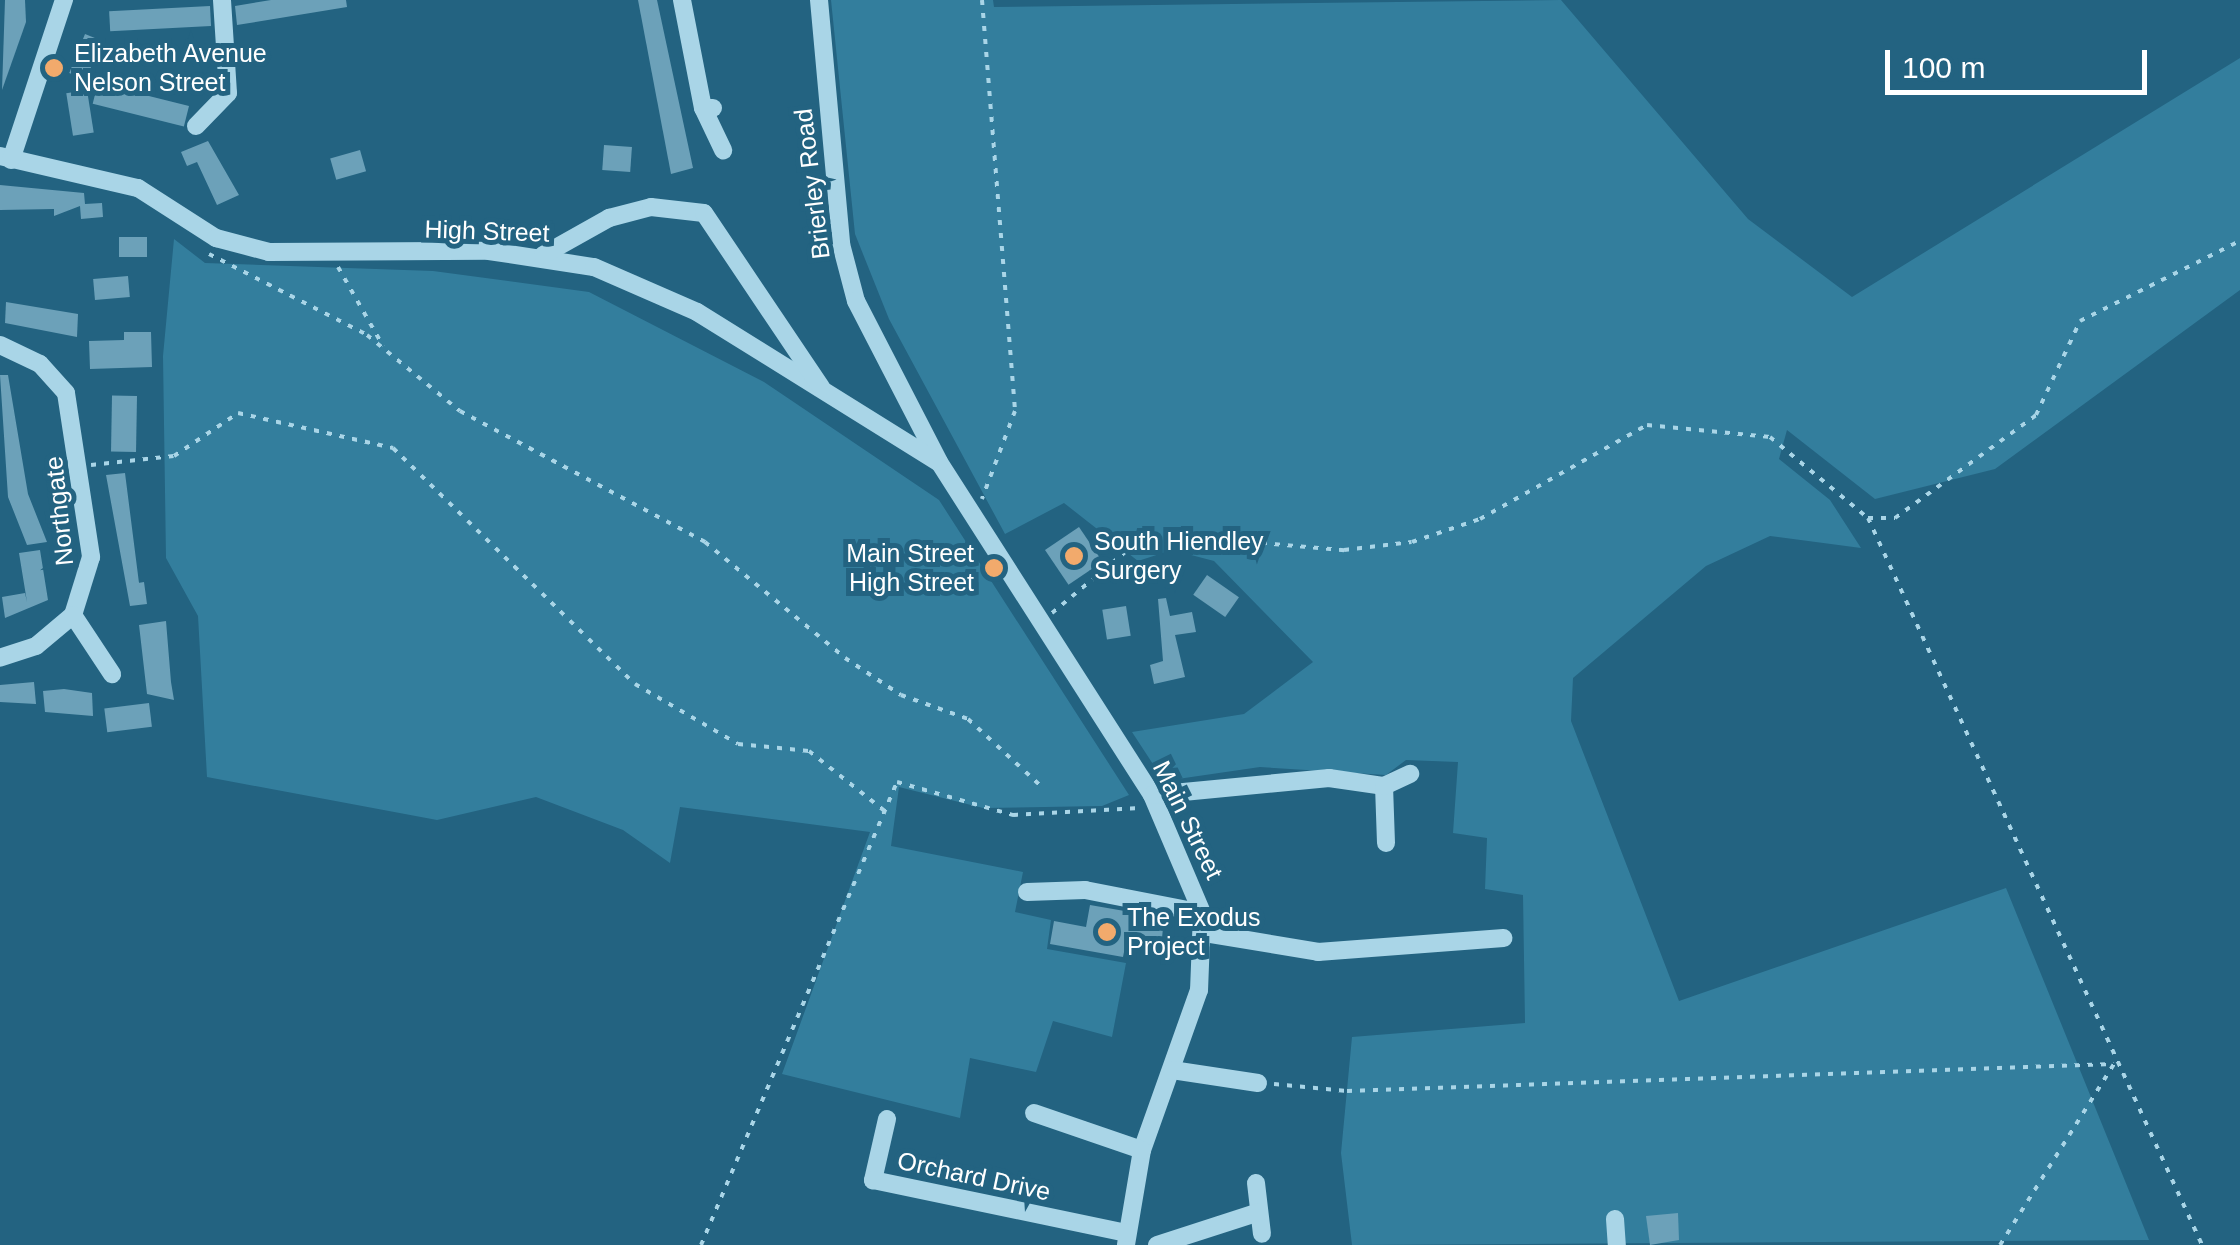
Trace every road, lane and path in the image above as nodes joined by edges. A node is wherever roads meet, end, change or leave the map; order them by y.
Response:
1 (64, 0) edge
2 (222, 0) edge
3 (682, 0) edge
4 (819, 0) edge
5 (982, 0) edge
6 (196, 126) dead end
7 (723, 150) dead end
8 (6, 158) edge
9 (190, 222) junction
10 (2240, 241) edge
11 (332, 256) junction
12 (543, 256) junction
13 (0, 345) edge
14 (385, 350) junction
15 (824, 392) junction
16 (939, 462) junction
17 (80, 466) junction
18 (973, 516) junction
19 (1868, 518) junction
20 (74, 615) junction
21 (1041, 622) junction
22 (0, 658) edge
23 (112, 674) dead end
24 (1410, 774) dead end
25 (1384, 786) junction
26 (1044, 789) dead end
27 (1156, 801) junction
28 (886, 812) junction
29 (1386, 843) dead end
30 (1027, 892) dead end
31 (1202, 913) junction
32 (1205, 933) junction
33 (1502, 938) dead end
34 (2114, 1064) junction
35 (1172, 1070) junction
36 (1258, 1083) joint
37 (1034, 1113) dead end
38 (887, 1119) dead end
39 (1142, 1150) junction
40 (1256, 1183) dead end
41 (1260, 1212) junction
42 (1616, 1219) dead end
43 (1262, 1234) dead end
44 (1127, 1239) edge
45 (701, 1245) edge
46 (1157, 1245) edge
47 (1618, 1245) edge
48 (2000, 1245) edge
49 (2202, 1245) edge

1 - 8 street
2 - 6 street
3 - 7 street
4 - 16 street, Brierley Road
5 - 18 path
8 - 9 street, High Street
9 - 11 street, High Street
9 - 14 path
10 - 19 path
11 - 12 street, High Street
11 - 14 path
12 - 15 street, High Street
12 - 15 street
13 - 17 street, Northgate
14 - 26 path
15 - 16 street, High Street
16 - 18 street, Main Street
17 - 20 street, Northgate
17 - 28 path
18 - 21 street, Main Street
19 - 21 path
19 - 34 path
20 - 22 street
20 - 23 street
21 - 27 street, Main Street
24 - 25 street
25 - 27 street
25 - 29 street
27 - 28 path
27 - 31 street, Main Street
28 - 45 path
30 - 31 street
31 - 32 street, Main Street
32 - 33 street
32 - 35 street, Main Street
34 - 36 path
34 - 48 path
34 - 49 path
35 - 36 street
35 - 39 street, Main Street
37 - 39 street
38 - 44 street, Orchard Drive
39 - 44 street, Main Street
40 - 41 street
41 - 43 street
41 - 46 street
42 - 47 street

